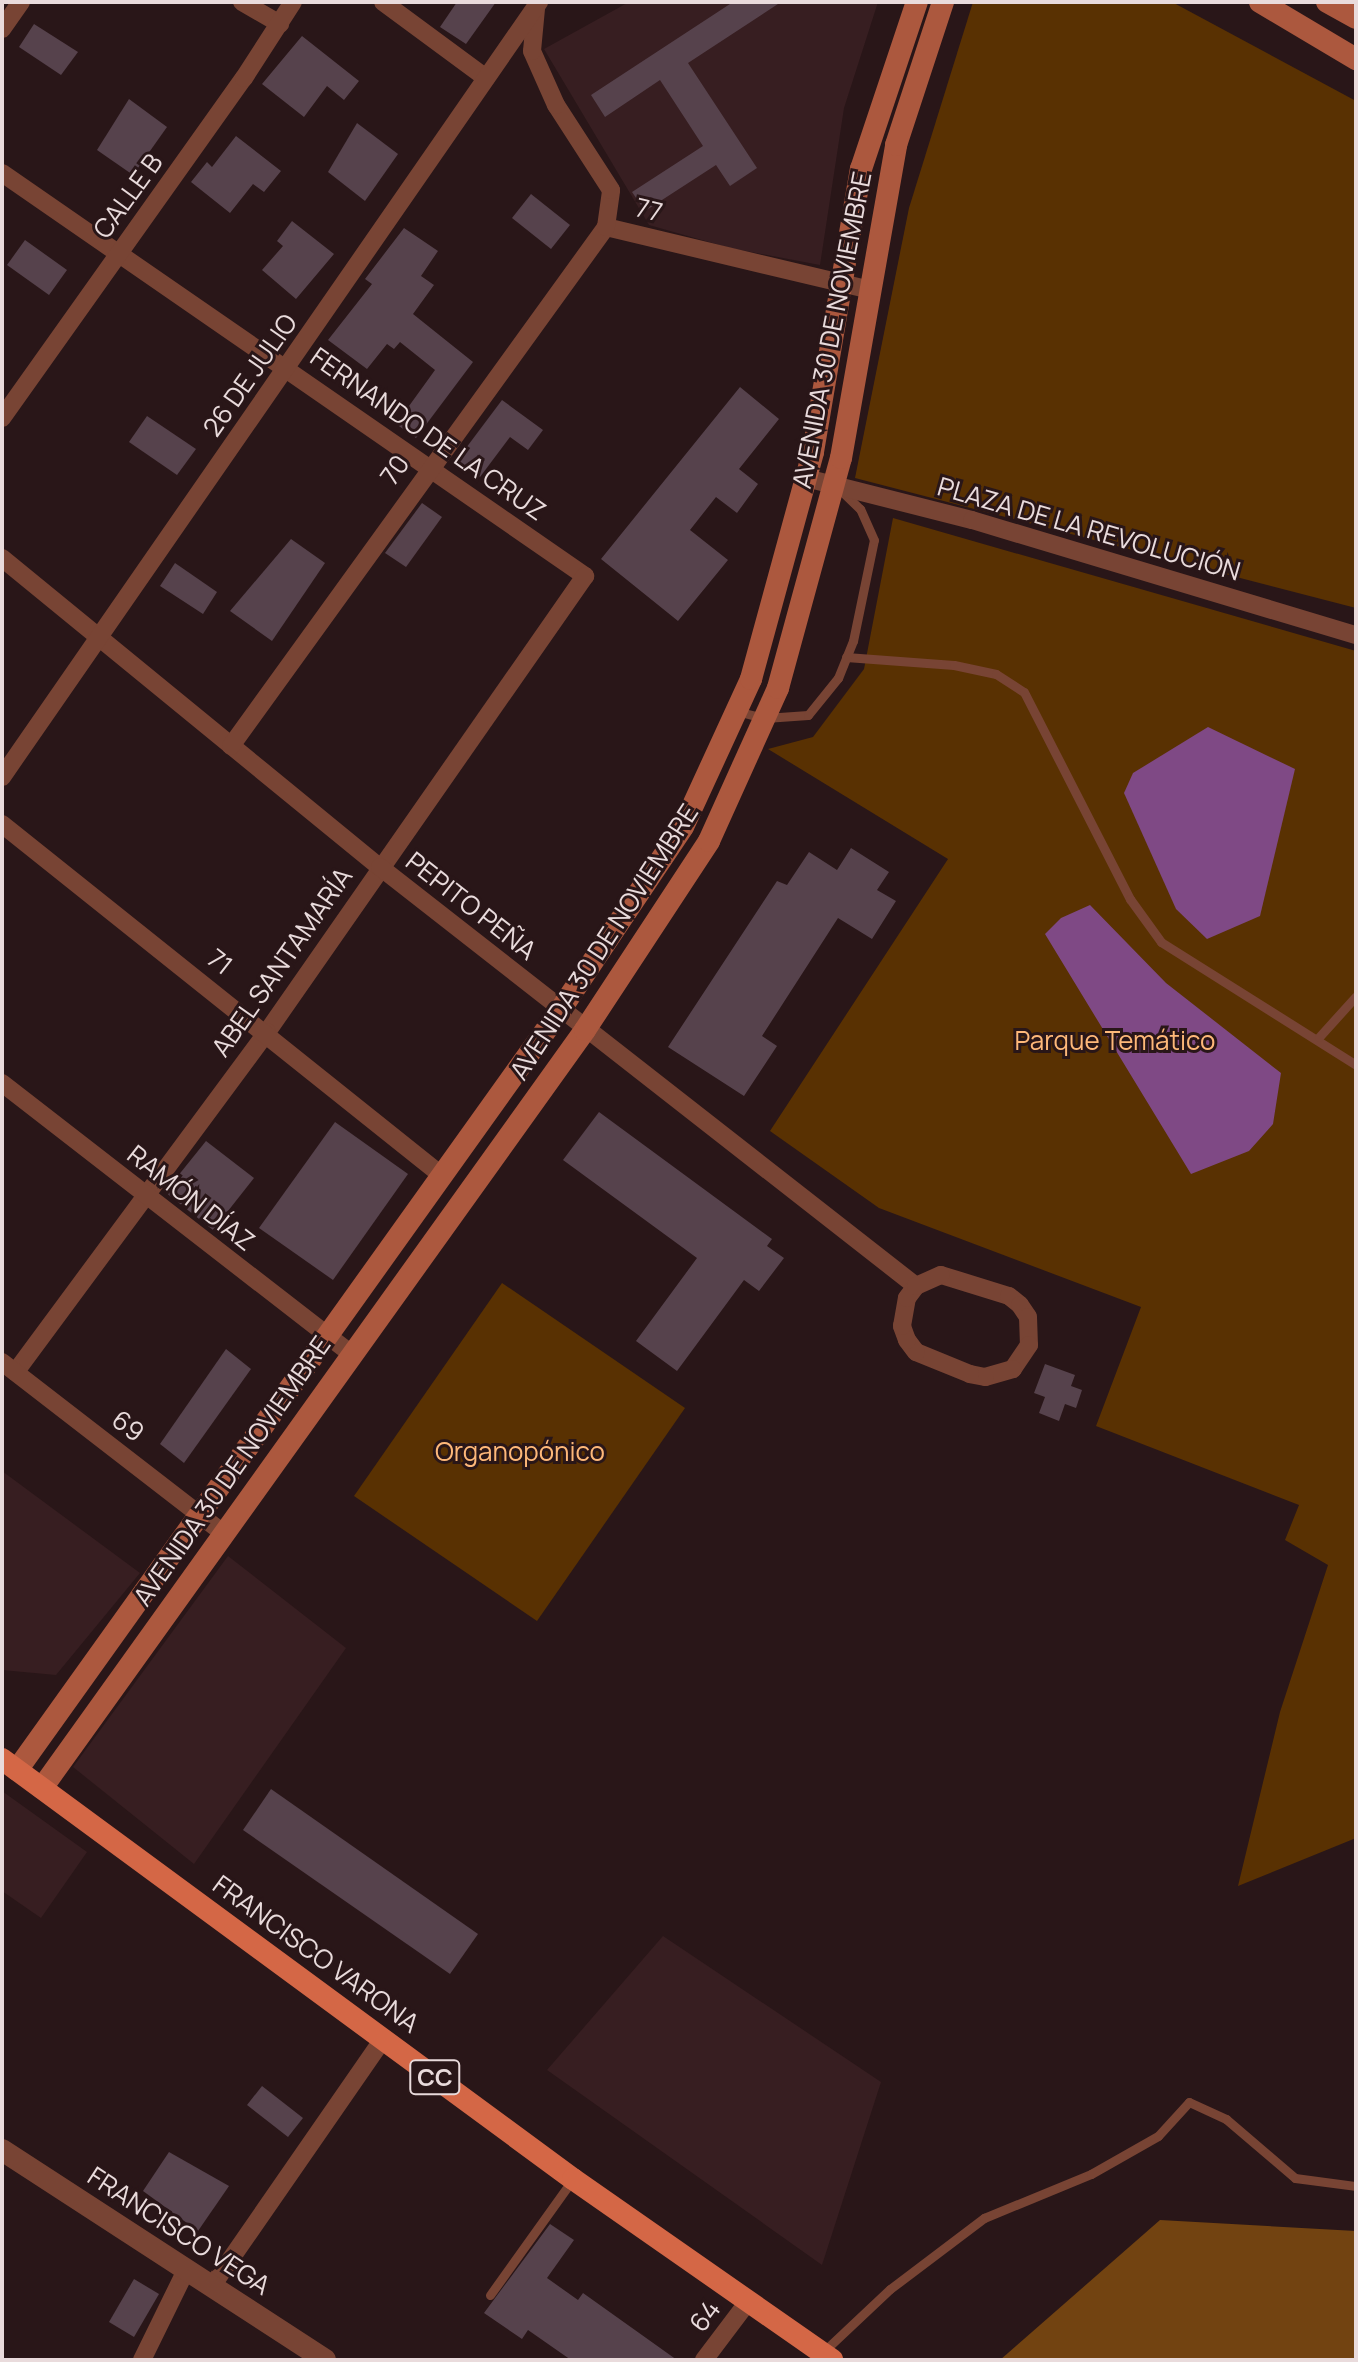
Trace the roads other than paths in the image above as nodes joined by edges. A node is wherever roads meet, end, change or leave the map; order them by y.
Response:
1 (21, 2) edge
2 (242, 2) edge
3 (293, 2) edge
4 (383, 2) edge
5 (917, 2) edge
6 (943, 2) edge
7 (1260, 2) edge
8 (1327, 2) edge
9 (538, 4) edge
10 (1356, 18) edge
11 (280, 24) junction
12 (2, 29) edge
13 (1356, 59) edge
14 (486, 78) junction
15 (2, 173) edge
16 (606, 227) junction
17 (121, 251) junction
18 (843, 283) junction
19 (870, 290) junction
20 (288, 367) junction
21 (2, 418) edge
22 (429, 467) junction
23 (806, 478) junction
24 (834, 485) junction
25 (2, 558) edge
26 (585, 576) joint
27 (97, 635) junction
28 (1356, 635) edge
29 (846, 657) junction
30 (736, 711) junction
31 (765, 718) junction
32 (231, 746) junction
33 (2, 777) edge
34 (2, 824) edge
35 (380, 867) junction
36 (1356, 996) edge
37 (561, 1009) junction
38 (585, 1030) junction
39 (267, 1032) junction
40 (1319, 1037) junction
41 (1356, 1065) edge
42 (2, 1083) edge
43 (440, 1174) junction
44 (145, 1196) junction
45 (916, 1286) junction
46 (325, 1335) junction
47 (350, 1353) junction
48 (9, 1367) edge
49 (199, 1512) junction
50 (222, 1532) junction
51 (10, 1765) edge
52 (42, 1788) junction
53 (383, 2039) junction
54 (2, 2150) edge
55 (573, 2179) junction
56 (1356, 2186) edge
57 (186, 2270) junction
58 (212, 2286) junction
59 (490, 2295) dead end
60 (747, 2303) junction
61 (827, 2356) edge
62 (142, 2360) edge
63 (325, 2360) edge
64 (704, 2360) edge

1 - 12 street
2 - 11 street
3 - 11 street, CALLE B
4 - 14 street
5 - 18 main road, AVENIDA 30 DE NOVIEMBRE
6 - 19 main road, AVENIDA 30 DE NOVIEMBRE
7 - 13 main road
8 - 10 main road
9 - 14 street, 26 DE JULIO
9 - 16 street, 77
11 - 17 street, CALLE B
14 - 20 street, 26 DE JULIO
15 - 17 street, FERNANDO DE LA CRUZ
16 - 18 street, 77
16 - 22 street, 70
17 - 20 street, FERNANDO DE LA CRUZ
17 - 21 street, CALLE B
18 - 19 street, 77
18 - 23 main road, AVENIDA 30 DE NOVIEMBRE
19 - 24 main road, AVENIDA 30 DE NOVIEMBRE
20 - 22 street, FERNANDO DE LA CRUZ
20 - 27 street, 26 DE JULIO
22 - 26 street, FERNANDO DE LA CRUZ
22 - 32 street, 70
23 - 24 street, PLAZA DE LA REVOLUCIÓN
23 - 30 main road, AVENIDA 30 DE NOVIEMBRE
24 - 28 street, PLAZA DE LA REVOLUCIÓN
24 - 29 lane
24 - 31 main road, AVENIDA 30 DE NOVIEMBRE
25 - 27 street, PEPITO PEÑA
26 - 35 street, ABEL SANTAMARÍA
27 - 32 street, PEPITO PEÑA
27 - 33 street, 26 DE JULIO
29 - 31 lane
29 - 40 lane
30 - 31 lane
30 - 37 main road, AVENIDA 30 DE NOVIEMBRE
31 - 38 main road, AVENIDA 30 DE NOVIEMBRE
32 - 35 street, PEPITO PEÑA
34 - 39 street, 71
35 - 37 street, PEPITO PEÑA
35 - 39 street, ABEL SANTAMARÍA
36 - 40 lane
37 - 38 street, PEPITO PEÑA
37 - 43 main road, AVENIDA 30 DE NOVIEMBRE
38 - 45 street, PEPITO PEÑA
38 - 47 main road, AVENIDA 30 DE NOVIEMBRE
39 - 43 street, 71
39 - 44 street, ABEL SANTAMARÍA
40 - 41 lane
42 - 44 street, RAMÓN DÍAZ
43 - 46 main road, AVENIDA 30 DE NOVIEMBRE
44 - 46 street, RAMÓN DÍAZ
44 - 48 street, ABEL SANTAMARÍA
45 - 45 street
46 - 47 street, RAMÓN DÍAZ
46 - 49 main road, AVENIDA 30 DE NOVIEMBRE
47 - 50 main road, AVENIDA 30 DE NOVIEMBRE
48 - 49 street, 69
49 - 50 street, 69
49 - 51 main road, AVENIDA 30 DE NOVIEMBRE
50 - 52 main road, AVENIDA 30 DE NOVIEMBRE
51 - 52 main road, FRANCISCO VARONA / CC
52 - 53 main road, FRANCISCO VARONA / CC
53 - 55 main road, FRANCISCO VARONA / CC
53 - 58 street
54 - 57 street, FRANCISCO VEGA
55 - 59 lane
55 - 60 main road, FRANCISCO VARONA / CC
56 - 61 lane
57 - 58 street, FRANCISCO VEGA
57 - 62 street
58 - 63 street, FRANCISCO VEGA
60 - 61 main road, FRANCISCO VARONA / CC
60 - 64 street, 64

